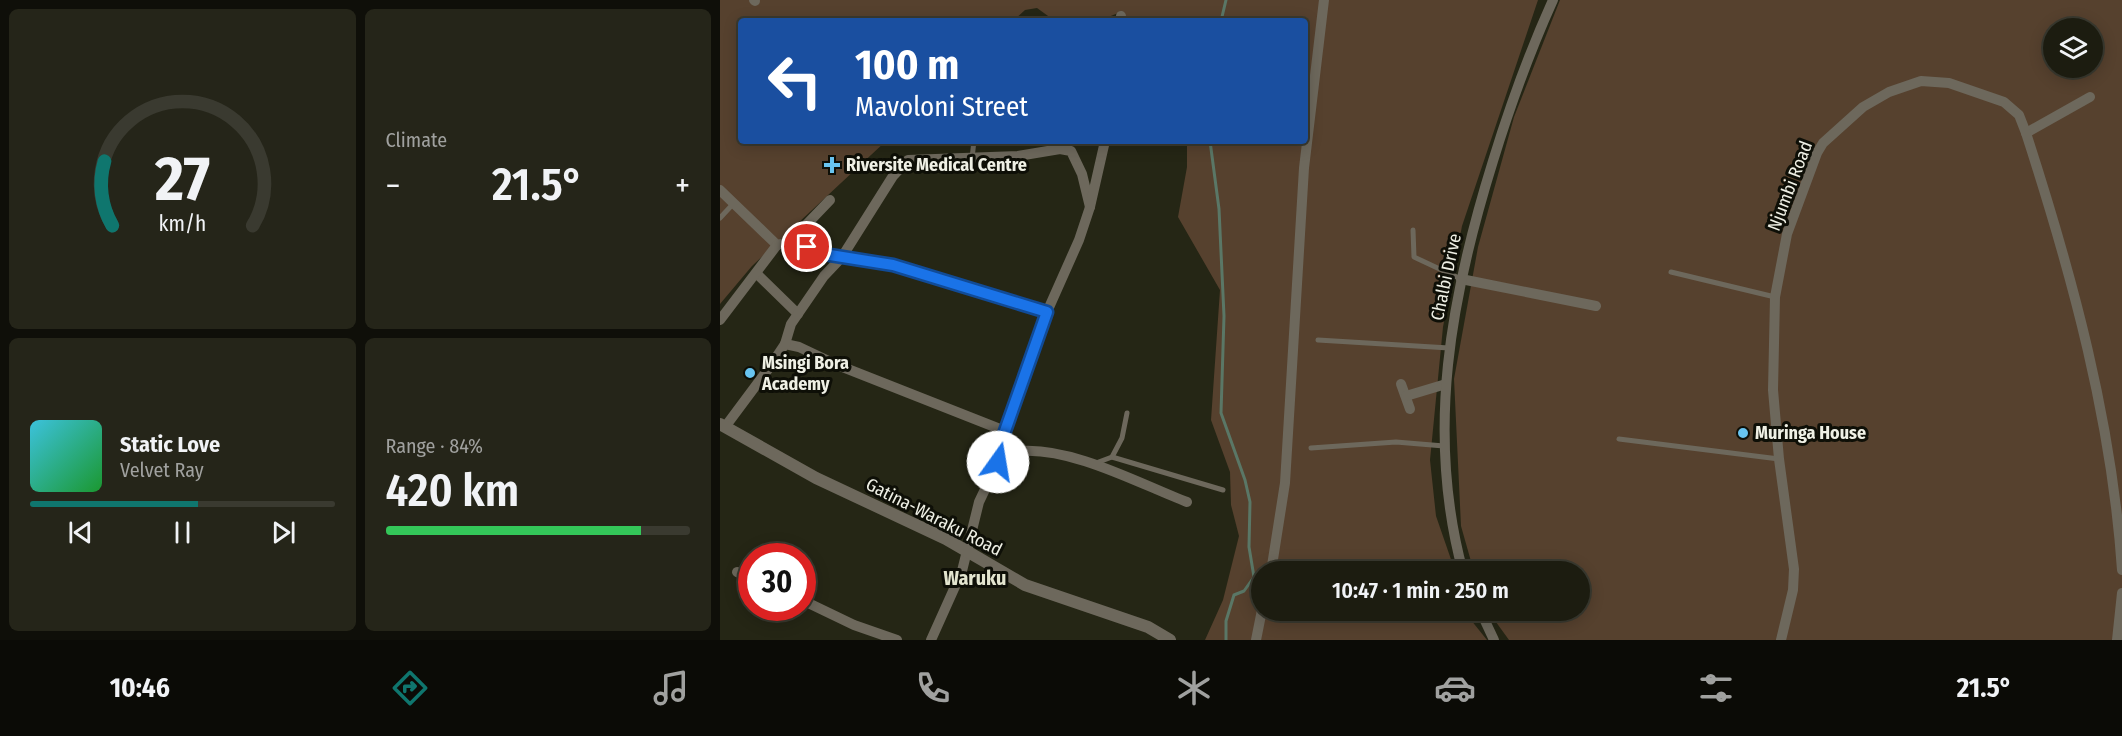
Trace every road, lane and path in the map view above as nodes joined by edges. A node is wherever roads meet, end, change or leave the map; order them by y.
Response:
1 (1324, 0) edge
2 (1553, 0) edge
3 (2090, 98) dead end
4 (2026, 133) junction
5 (1308, 134) edge
6 (974, 144) edge
7 (1104, 144) edge
8 (1307, 144) edge
9 (972, 158) junction
10 (721, 192) edge
11 (830, 200) dead end
12 (733, 204) junction
13 (1090, 207) junction
14 (720, 218) edge
15 (1413, 230) dead end
16 (797, 242) junction
17 (777, 245) junction
18 (842, 257) junction
19 (1671, 272) dead end
20 (757, 274) junction
21 (1461, 279) junction
22 (1775, 297) junction
23 (1596, 306) dead end
24 (1047, 312) junction
25 (798, 314) junction
26 (720, 320) edge
27 (1318, 340) dead end
28 (785, 344) junction
29 (1449, 348) junction
30 (1401, 384) dead end
31 (1446, 384) junction
32 (1406, 396) junction
33 (1410, 409) dead end
34 (1127, 413) dead end
35 (722, 426) edge
36 (1005, 431) junction
37 (1618, 439) dead end
38 (1444, 446) junction
39 (1311, 448) dead end
40 (1112, 457) junction
41 (1779, 459) junction
42 (998, 462) junction
43 (1092, 465) junction
44 (1223, 490) dead end
45 (1186, 502) dead end
46 (965, 552) junction
47 (1273, 561) edge
48 (1460, 561) edge
49 (2122, 570) edge
50 (2122, 593) edge
51 (816, 607) edge
52 (1260, 621) edge
53 (1485, 621) edge
54 (897, 640) edge
55 (931, 640) edge
56 (1170, 640) edge
57 (1256, 640) edge
58 (1494, 640) edge
59 (1781, 640) edge
60 (2116, 640) edge

1 - 5 street
2 - 21 street, Chalbi Drive
3 - 4 street
4 - 22 street, Njumbi Road
4 - 49 street, Njumbi Road
6 - 9 lane
7 - 13 street
8 - 47 street
9 - 13 street
9 - 18 street
10 - 12 street
11 - 16 street
12 - 14 lane
12 - 17 street
13 - 24 street
15 - 21 lane
16 - 17 street
16 - 18 street
17 - 20 street
18 - 24 street
18 - 25 street
19 - 22 lane
20 - 25 street
20 - 26 street
21 - 23 street
21 - 29 street, Chalbi Drive
22 - 41 street, Njumbi Road
24 - 36 street
25 - 28 street
27 - 29 lane
28 - 35 street
28 - 36 street
29 - 31 street, Chalbi Drive
30 - 32 street
31 - 32 street
31 - 38 street, Chalbi Drive
32 - 33 street
34 - 40 lane
35 - 46 street, Gatina-Waraku Road
36 - 42 street
37 - 41 lane
38 - 39 lane
38 - 48 street, Chalbi Drive
40 - 43 lane
40 - 44 lane
41 - 59 street, Njumbi Road
42 - 43 street
42 - 46 street
43 - 45 street
46 - 55 street
46 - 56 street, Gatina-Waraku Road
50 - 60 street
51 - 54 street
52 - 57 street
53 - 58 street

